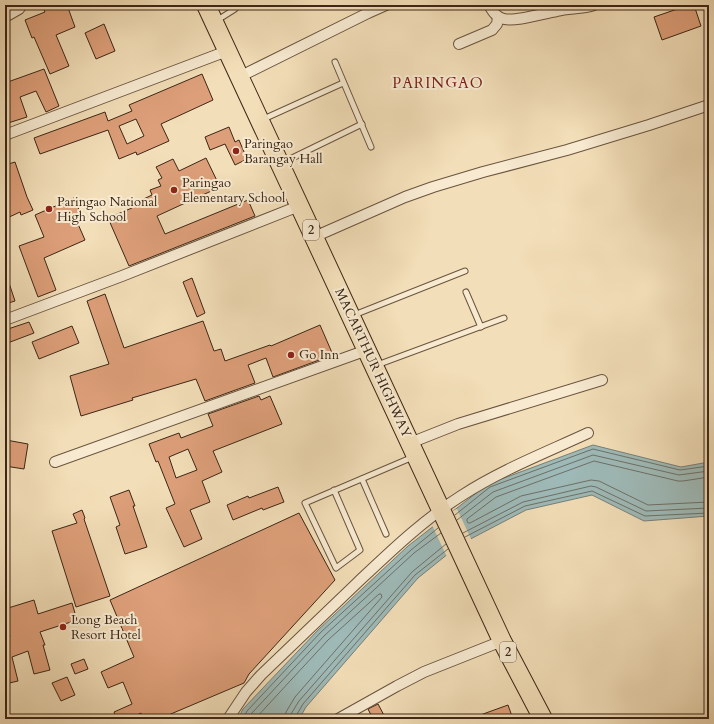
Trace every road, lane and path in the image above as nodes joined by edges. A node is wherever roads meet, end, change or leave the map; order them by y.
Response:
1 (22, 5) edge
2 (206, 5) edge
3 (233, 5) edge
4 (386, 5) edge
5 (489, 5) edge
6 (594, 5) edge
7 (5, 17) edge
8 (498, 17) junction
9 (214, 22) junction
10 (459, 44) dead end
11 (227, 51) junction
12 (335, 62) dead end
13 (239, 77) junction
14 (343, 83) junction
15 (709, 105) edge
16 (261, 124) junction
17 (362, 124) junction
18 (5, 135) edge
19 (371, 147) dead end
20 (281, 166) junction
21 (300, 206) junction
22 (314, 237) junction
23 (465, 270) dead end
24 (466, 292) dead end
25 (351, 317) junction
26 (504, 318) dead end
27 (5, 320) edge
28 (481, 327) junction
29 (370, 358) junction
30 (602, 380) dead end
31 (588, 433) dead end
32 (413, 449) junction
33 (55, 462) dead end
34 (362, 479) junction
35 (334, 490) junction
36 (442, 513) junction
37 (386, 534) dead end
38 (502, 641) junction
39 (228, 719) edge
40 (338, 719) edge
41 (543, 719) edge

1 - 7 street
2 - 9 highway, MACARTHUR HIGHWAY / 2
3 - 9 lane
4 - 13 street
5 - 8 street
6 - 8 street
8 - 10 street
9 - 11 highway, MACARTHUR HIGHWAY / 2
11 - 13 highway, MACARTHUR HIGHWAY / 2
11 - 18 street
12 - 14 lane
13 - 16 highway, MACARTHUR HIGHWAY / 2
14 - 16 lane
14 - 17 lane
15 - 22 street
16 - 20 highway, MACARTHUR HIGHWAY / 2
17 - 19 lane
17 - 20 lane
20 - 21 highway, MACARTHUR HIGHWAY / 2
21 - 22 highway, MACARTHUR HIGHWAY / 2
21 - 27 street
22 - 25 highway, MACARTHUR HIGHWAY / 2
23 - 25 lane
24 - 28 lane
25 - 29 highway, MACARTHUR HIGHWAY / 2
26 - 28 lane
28 - 29 lane
29 - 32 highway, MACARTHUR HIGHWAY / 2
29 - 33 street
30 - 32 street
31 - 36 street
32 - 34 lane
32 - 36 highway, MACARTHUR HIGHWAY / 2
34 - 35 lane
34 - 37 lane
35 - 35 lane
36 - 38 highway, MACARTHUR HIGHWAY / 2
36 - 39 street
38 - 40 street
38 - 41 highway, MACARTHUR HIGHWAY / 2

